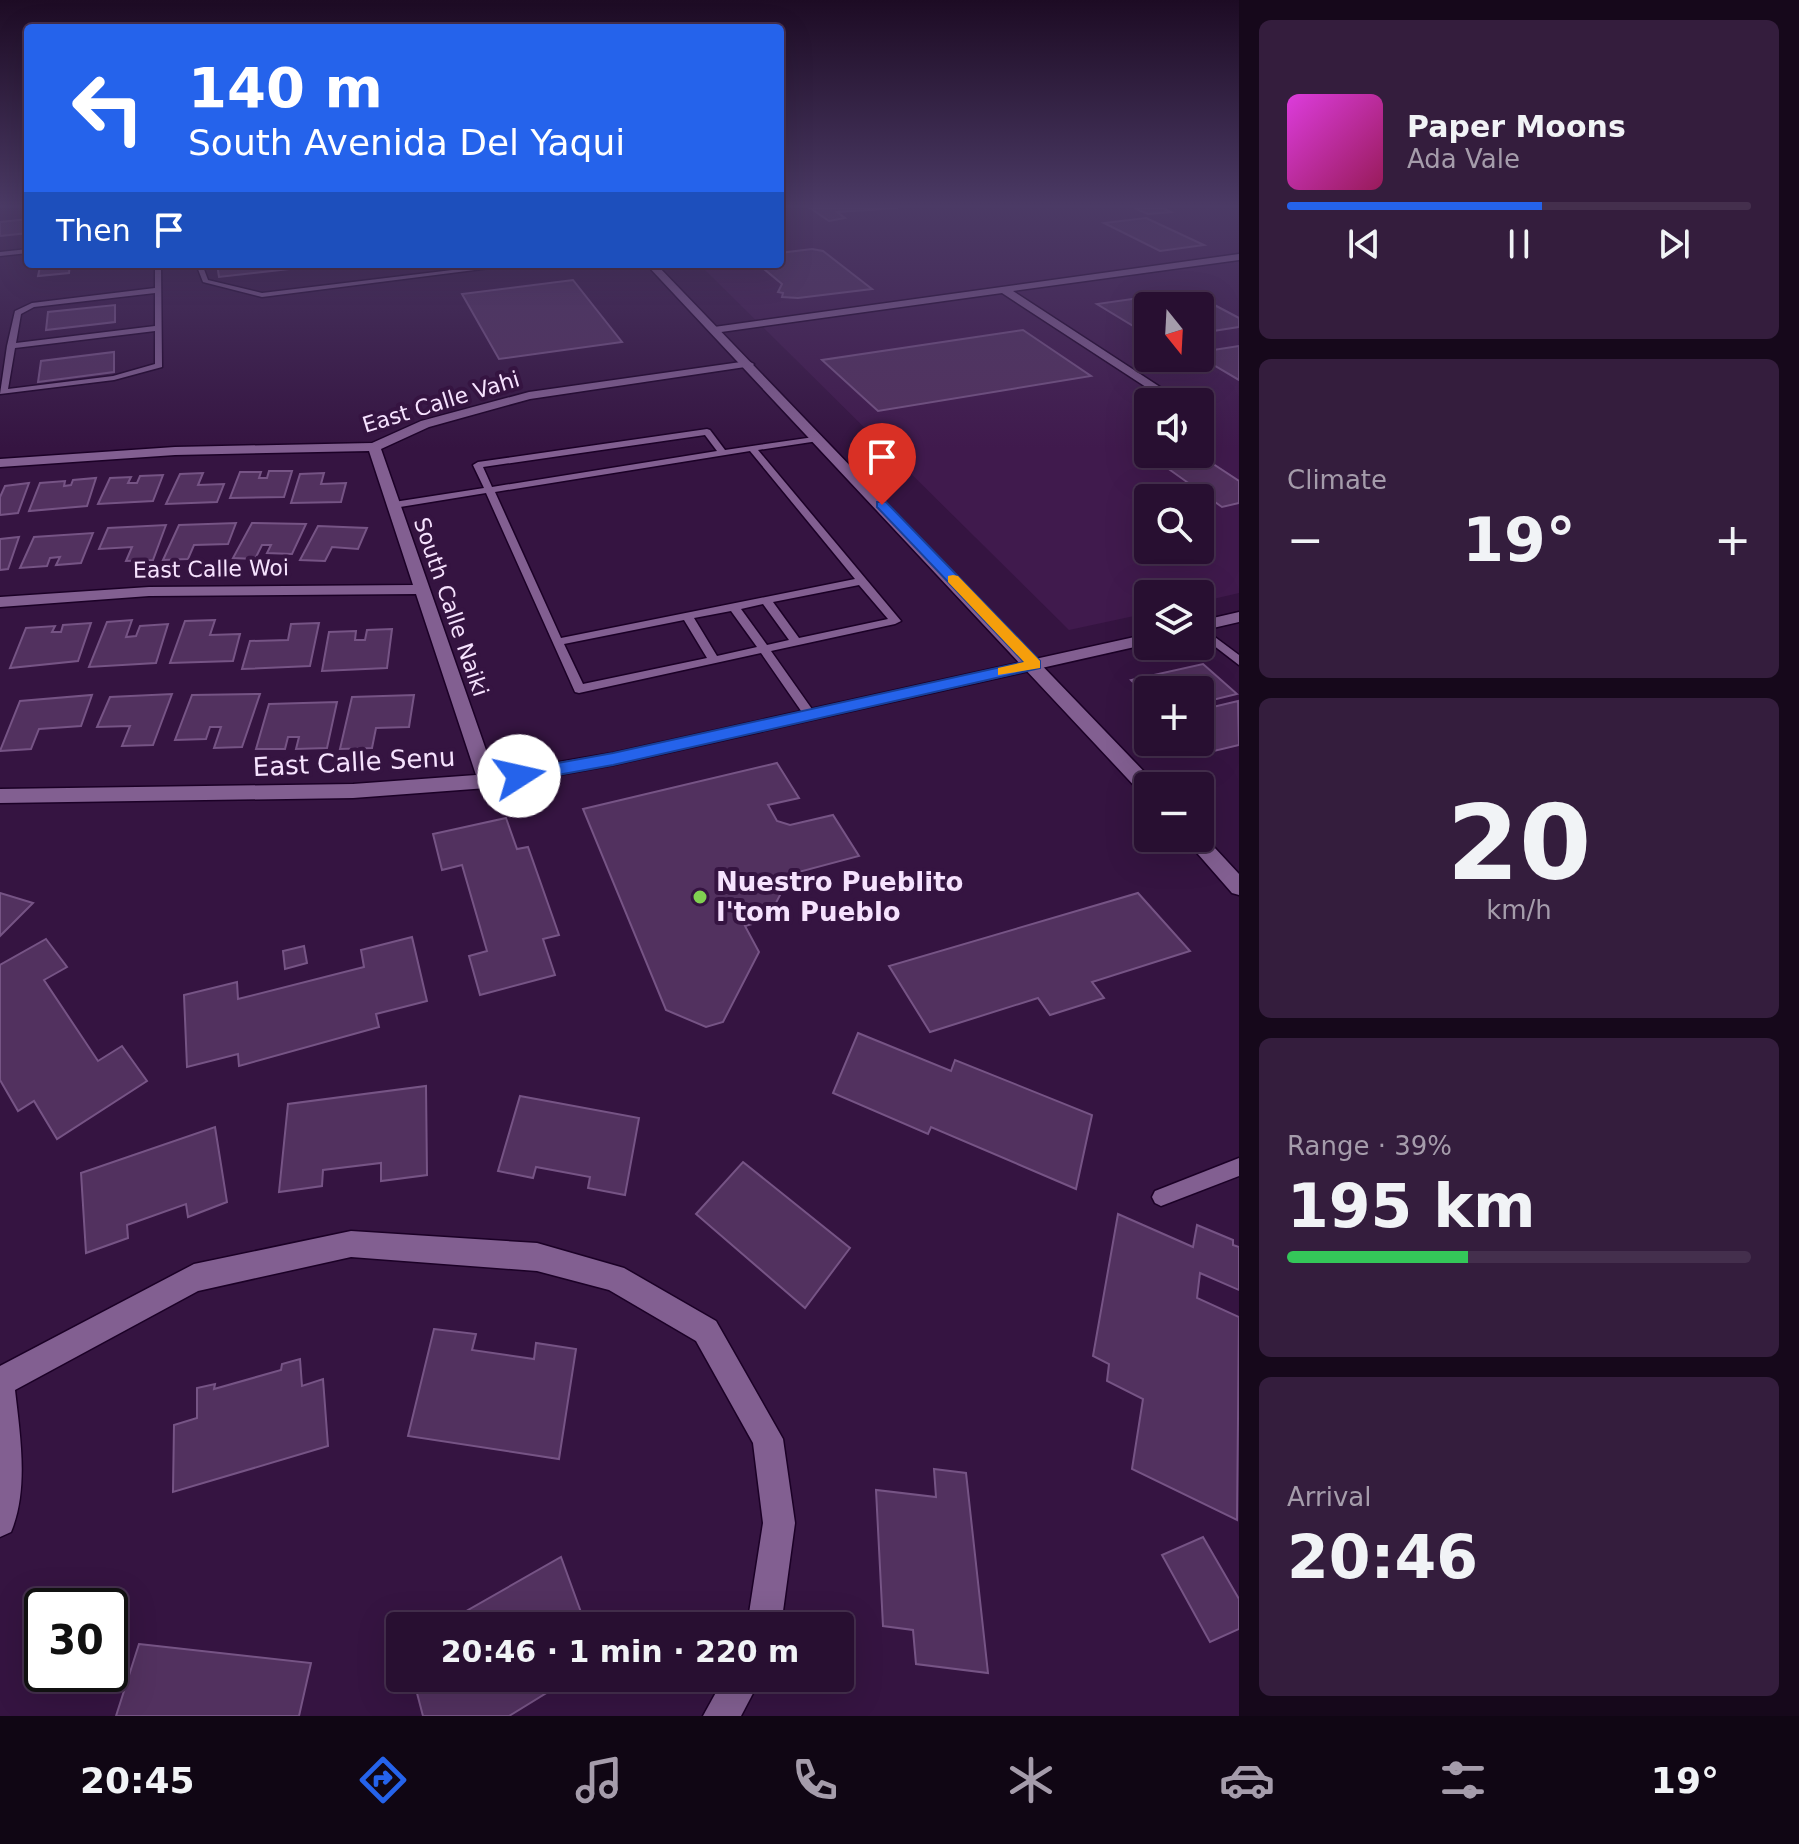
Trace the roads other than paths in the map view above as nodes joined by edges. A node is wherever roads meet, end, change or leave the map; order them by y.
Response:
1 (234, 288) edge
2 (319, 288) edge
3 (674, 288) edge
4 (1010, 288) edge
5 (1003, 289) junction
6 (158, 290) joint
7 (159, 328) junction
8 (714, 330) junction
9 (11, 346) junction
10 (748, 364) junction
11 (1155, 388) edge
12 (818, 438) junction
13 (374, 447) junction
14 (752, 448) junction
15 (723, 453) junction
16 (0, 463) edge
17 (487, 490) junction
18 (394, 505) junction
19 (862, 581) junction
20 (422, 589) junction
21 (766, 600) junction
22 (0, 602) edge
23 (734, 607) junction
24 (687, 616) junction
25 (1239, 617) edge
26 (1214, 624) edge
27 (1214, 640) edge
28 (557, 642) junction
29 (796, 642) junction
30 (1134, 642) edge
31 (764, 649) junction
32 (714, 660) junction
33 (1239, 661) edge
34 (1034, 665) junction
35 (810, 715) junction
36 (1134, 773) edge
37 (487, 781) junction
38 (0, 796) edge
39 (1207, 852) edge
40 (1239, 887) edge
41 (1239, 1167) edge
42 (1161, 1197) dead end
43 (0, 1382) edge
44 (0, 1521) edge
45 (766, 1612) edge
46 (736, 1692) edge
47 (721, 1716) edge

1 - 2 lane
3 - 8 street
4 - 5 street
5 - 8 street
5 - 11 street
6 - 7 lane
6 - 9 lane
7 - 9 lane
7 - 9 lane
8 - 10 street
10 - 12 street
10 - 13 street, East Calle Vahi
12 - 14 lane
12 - 34 street
13 - 16 street, East Calle Vahi
13 - 18 street, South Calle Naiki
14 - 15 lane
14 - 19 lane
15 - 17 lane
15 - 17 lane
17 - 18 lane
17 - 28 lane
18 - 20 street, South Calle Naiki
19 - 21 lane
19 - 29 lane
20 - 22 street, East Calle Woi
20 - 37 street, South Calle Naiki
21 - 23 lane
21 - 29 lane
23 - 24 lane
23 - 31 lane
24 - 28 lane
24 - 32 lane
25 - 26 street
27 - 33 lane
28 - 32 lane
29 - 31 lane
30 - 34 street, East Calle Senu
31 - 32 lane
31 - 35 lane
34 - 35 street, East Calle Senu
34 - 36 street
35 - 37 street, East Calle Senu
37 - 38 street, East Calle Senu
39 - 40 street
41 - 42 lane
43 - 44 street
43 - 45 street
46 - 47 street

